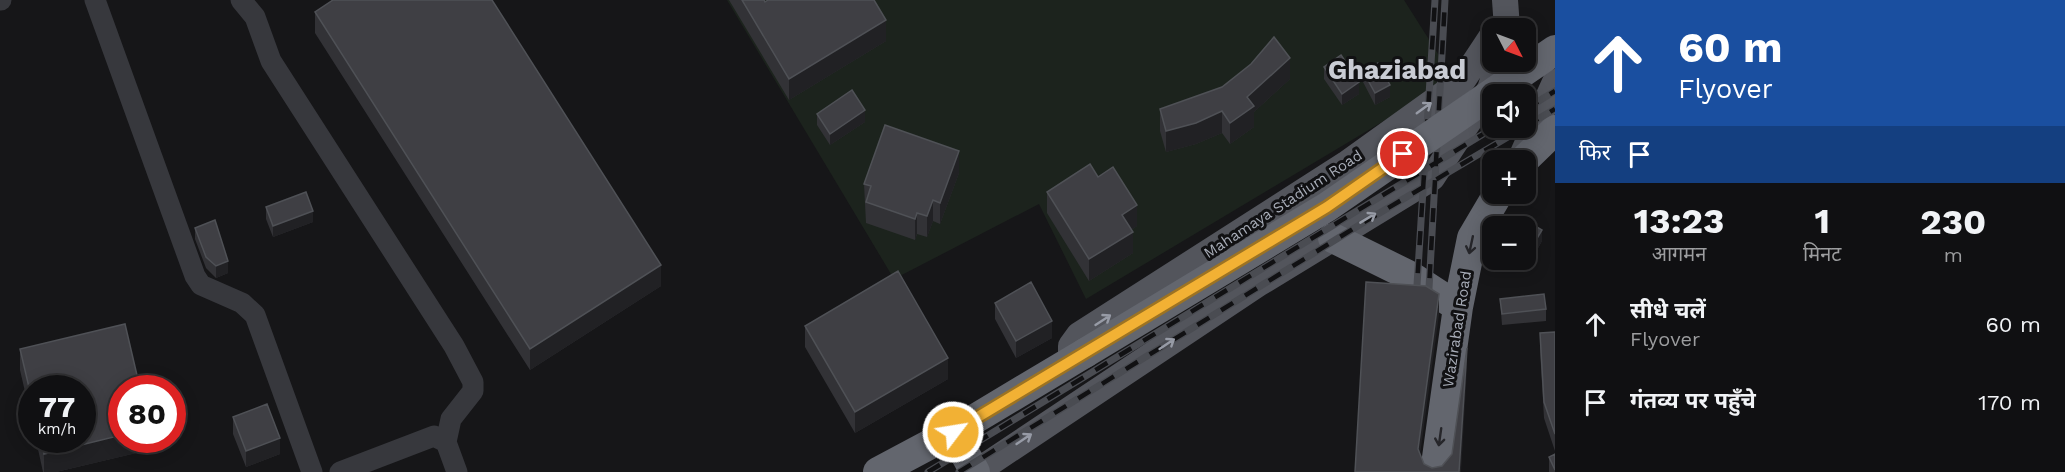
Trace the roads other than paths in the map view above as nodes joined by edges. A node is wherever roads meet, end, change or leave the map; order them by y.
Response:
1 (96, 0) edge
2 (241, 0) edge
3 (1555, 50) edge
4 (1482, 52) edge
5 (1496, 72) edge
6 (1555, 82) edge
7 (1555, 130) edge
8 (1526, 150) edge
9 (1533, 150) edge
10 (1491, 204) edge
11 (1333, 238) junction
12 (1458, 307) junction
13 (1078, 358) junction
14 (953, 432) junction
15 (446, 442) junction
16 (914, 460) edge
17 (312, 472) edge
18 (340, 472) edge
19 (457, 472) edge
20 (878, 472) edge
21 (976, 472) edge
22 (1435, 472) edge

1 - 17 street
2 - 15 street
3 - 13 highway, bridge
13 -> 4 main road, Mahamaya Stadium Road
11 -> 5 main road
6 - 8 main road
7 - 9 highway
10 -> 12 highway, Wazirabad Road
11 - 12 highway
21 -> 11 main road
12 -> 22 highway, Wazirabad Road
13 - 14 highway
14 - 16 highway
14 - 21 highway
15 - 18 street
15 - 19 street
16 - 20 highway

